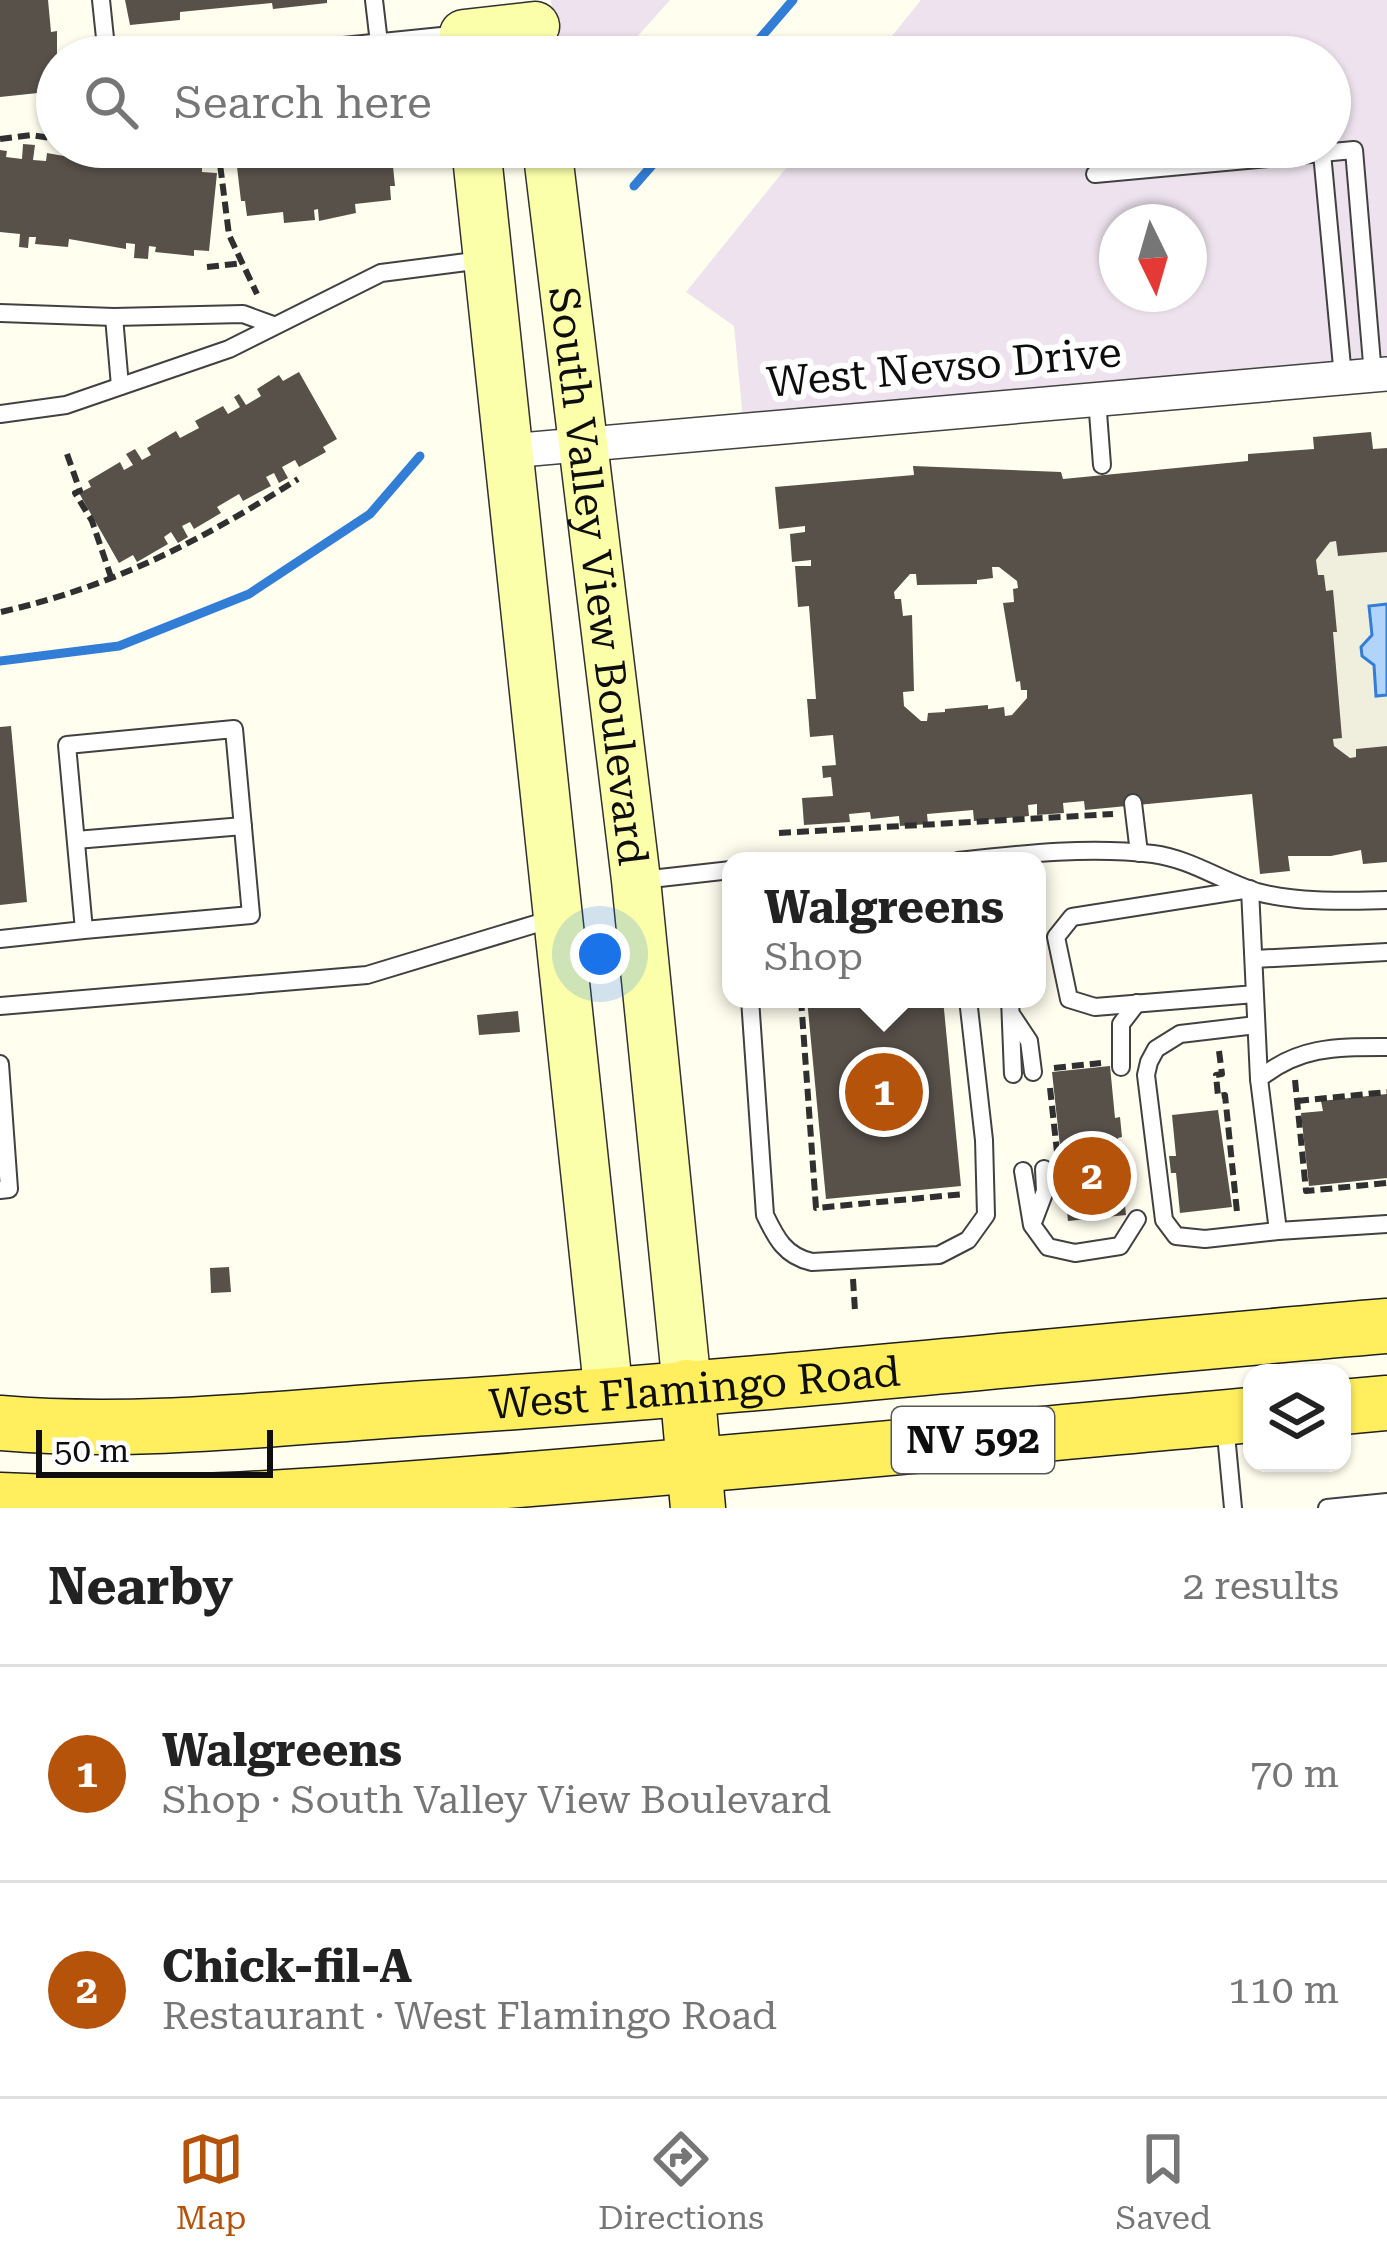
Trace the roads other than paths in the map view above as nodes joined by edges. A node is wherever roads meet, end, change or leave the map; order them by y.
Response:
1 (101, 0) edge
2 (374, 0) edge
3 (535, 28) edge
4 (464, 30) edge
5 (105, 36) edge
6 (378, 36) edge
7 (425, 36) edge
8 (1351, 150) edge
9 (478, 168) edge
10 (549, 168) edge
11 (1160, 168) edge
12 (1325, 168) edge
13 (1095, 174) dead end
14 (557, 252) junction
15 (489, 259) junction
16 (0, 313) edge
17 (114, 317) junction
18 (273, 325) junction
19 (1368, 375) edge
20 (120, 386) junction
21 (1097, 399) junction
22 (0, 414) edge
23 (582, 444) junction
24 (509, 451) junction
25 (1102, 465) dead end
26 (1134, 808) road end
27 (243, 826) junction
28 (76, 840) junction
29 (1046, 853) edge
30 (1138, 853) junction
31 (722, 871) edge
32 (636, 880) junction
33 (1250, 889) junction
34 (1387, 900) edge
35 (559, 918) junction
36 (84, 930) junction
37 (0, 939) edge
38 (1387, 952) edge
39 (1254, 959) junction
40 (1255, 994) junction
41 (1137, 1004) junction
42 (0, 1006) edge
43 (751, 1008) edge
44 (969, 1008) edge
45 (1012, 1008) edge
46 (1256, 1025) junction
47 (1387, 1047) edge
48 (0, 1064) edge
49 (1113, 1064) road end
50 (1034, 1072) dead end
51 (1013, 1074) dead end
52 (1259, 1079) junction
53 (1051, 1165) road end
54 (1023, 1171) dead end
55 (0, 1190) edge
56 (1137, 1220) dead end
57 (1387, 1224) edge
58 (1032, 1225) junction
59 (1278, 1231) junction
60 (1387, 1326) edge
61 (687, 1387) junction
62 (609, 1396) junction
63 (1387, 1403) edge
64 (1351, 1406) edge
65 (1238, 1416) edge
66 (0, 1423) edge
67 (696, 1487) edge
68 (619, 1490) edge
69 (0, 1500) edge
70 (1387, 1502) edge
71 (1233, 1508) edge
72 (1327, 1508) edge

1 - 5 lane
2 - 6 lane
3 - 4 main road
4 - 7 lane
8 - 19 lane
9 - 15 main road, South Valley View Boulevard
10 - 14 main road, South Valley View Boulevard
11 - 13 lane
12 - 19 lane
14 - 15 main road
14 - 23 main road, South Valley View Boulevard
15 - 18 lane
15 - 24 main road, South Valley View Boulevard
16 - 17 lane
17 - 18 lane
17 - 20 lane
18 - 20 lane
19 - 21 street, West Nevso Drive
20 - 22 lane
21 - 23 street, West Nevso Drive
21 - 25 lane
23 - 24 street, West Nevso Drive
23 - 32 main road, South Valley View Boulevard
24 - 35 main road, South Valley View Boulevard
26 - 30 lane
27 - 28 lane
27 - 28 lane
27 - 36 lane
28 - 36 lane
29 - 30 lane
30 - 33 lane
31 - 32 lane
32 - 61 main road, South Valley View Boulevard
33 - 34 lane
33 - 39 lane
33 - 41 lane
35 - 42 lane
35 - 62 main road, South Valley View Boulevard
36 - 37 lane
38 - 39 lane
39 - 40 lane
40 - 41 lane
40 - 46 lane
41 - 49 lane
43 - 44 lane
45 - 50 lane
45 - 51 lane
46 - 52 lane
46 - 59 lane
47 - 52 lane
48 - 55 lane
52 - 59 lane
53 - 58 lane
54 - 58 lane
56 - 58 lane
57 - 59 lane
60 - 61 main road, West Flamingo Road / NV 592
61 - 62 main road, West Flamingo Road / NV 592
61 - 67 main road, South Valley View Boulevard
62 - 66 main road, West Flamingo Road / NV 592
62 - 68 main road, South Valley View Boulevard
63 - 64 main road
65 - 67 main road, West Flamingo Road / NV 592
65 - 71 lane
67 - 68 main road, West Flamingo Road / NV 592
68 - 69 main road, West Flamingo Road / NV 592
70 - 72 lane

